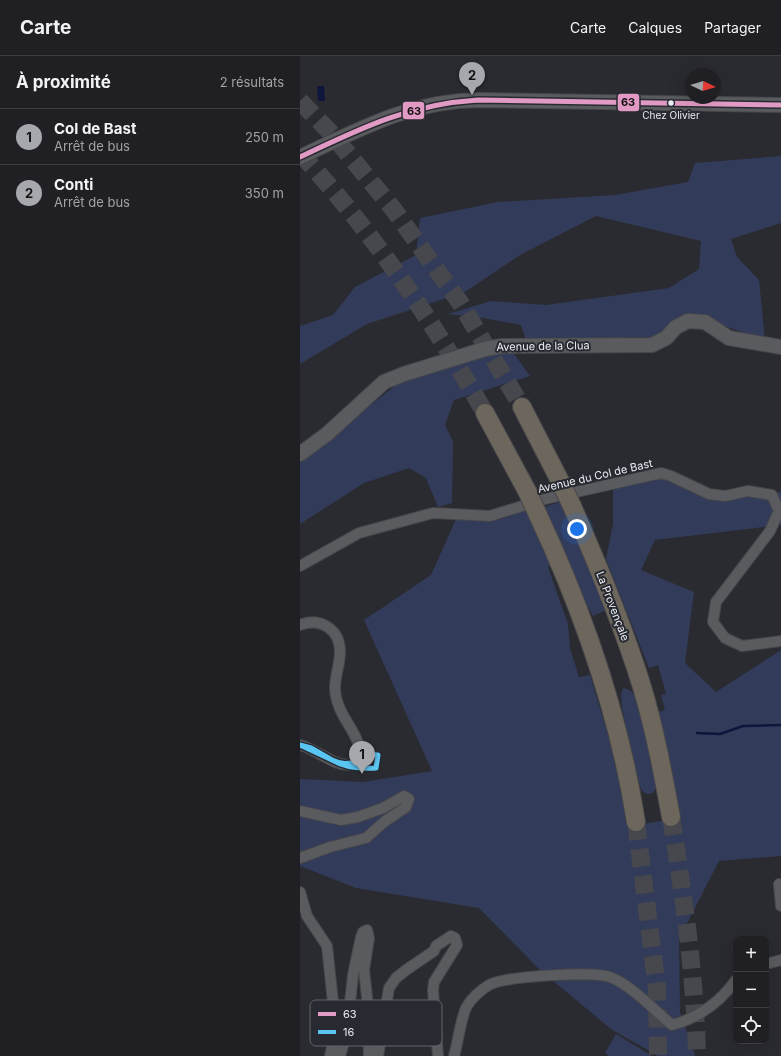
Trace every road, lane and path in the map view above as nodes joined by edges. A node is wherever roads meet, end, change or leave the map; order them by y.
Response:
1 (781, 105) edge
2 (300, 157) edge
3 (781, 347) edge
4 (522, 406) tunnel mouth
5 (485, 413) tunnel mouth
6 (300, 454) edge
7 (300, 566) edge
8 (300, 625) edge
9 (781, 641) edge
10 (300, 745) edge
11 (300, 811) edge
12 (671, 818) tunnel mouth
13 (636, 822) tunnel mouth
14 (300, 858) edge
15 (778, 884) dead end
16 (300, 892) edge
17 (781, 906) edge
18 (781, 960) edge
19 (769, 963) edge
20 (733, 983) edge
21 (333, 1000) edge
22 (350, 1000) edge
23 (367, 1000) edge
24 (387, 1000) edge
25 (434, 1000) edge
26 (332, 1046) edge
27 (343, 1046) edge
28 (369, 1046) edge
29 (380, 1046) edge
30 (437, 1046) edge
31 (330, 1056) edge
32 (338, 1056) edge
33 (369, 1056) edge
34 (378, 1056) edge
35 (438, 1056) edge
36 (454, 1056) edge

1 - 2 street
3 - 6 street, Avenue de la Clua
4 - 12 highway, La Provençale, bridge
5 - 13 highway, bridge
7 - 9 street, Avenue du Col de Bast
8 - 10 street
11 - 14 street
15 - 17 street
16 - 21 street
18 - 19 street
20 - 36 street
22 - 23 street
24 - 25 street
26 - 31 street
27 - 32 street
28 - 33 street
29 - 34 street
30 - 35 street

